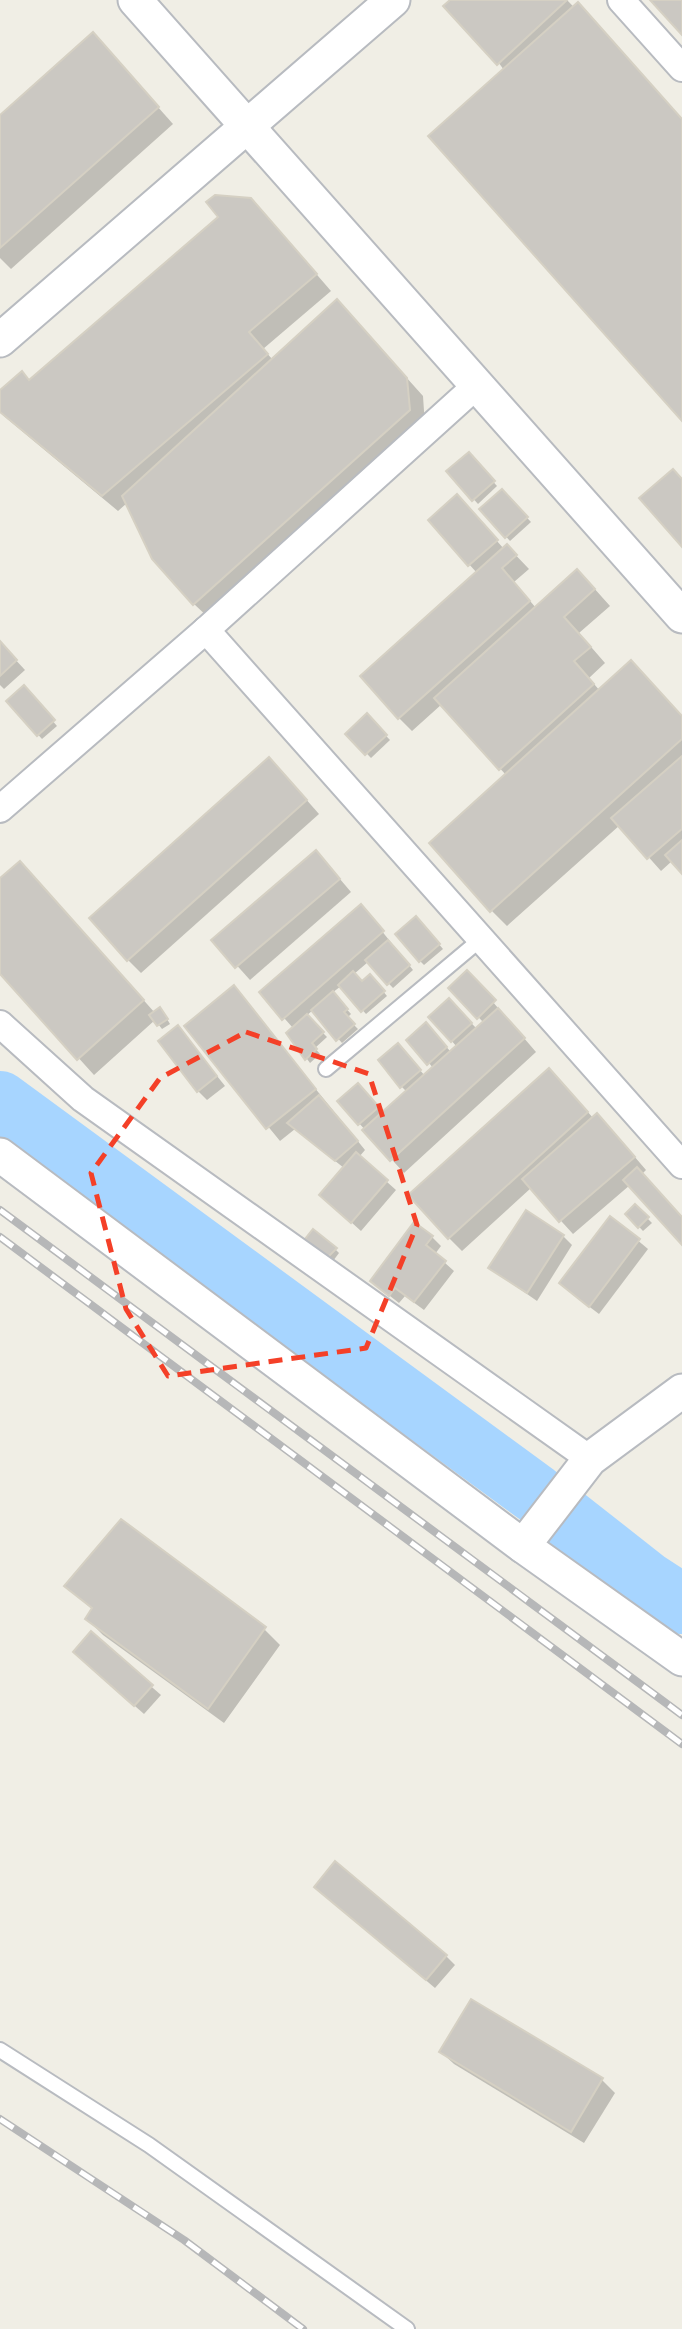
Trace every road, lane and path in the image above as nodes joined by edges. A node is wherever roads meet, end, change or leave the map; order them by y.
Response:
1 (135, 0) edge
2 (393, 0) edge
3 (621, 0) edge
4 (682, 68) edge
5 (248, 127) junction
6 (0, 340) edge
7 (477, 385) junction
8 (682, 616) edge
9 (206, 630) junction
10 (0, 809) edge
11 (481, 939) junction
12 (0, 1024) edge
13 (326, 1069) dead end
14 (0, 1155) edge
15 (682, 1165) edge
16 (682, 1391) edge
17 (581, 1471) junction
18 (529, 1539) junction
19 (682, 1659) edge
20 (0, 2050) edge
21 (407, 2329) edge

1 - 5 street
2 - 5 street
3 - 4 street
5 - 6 street
5 - 7 street
7 - 8 street
7 - 9 street
9 - 10 street
9 - 11 street
11 - 13 lane
11 - 15 street
12 - 17 street
14 - 18 street
16 - 17 street
17 - 18 street
18 - 19 street
20 - 21 lane

